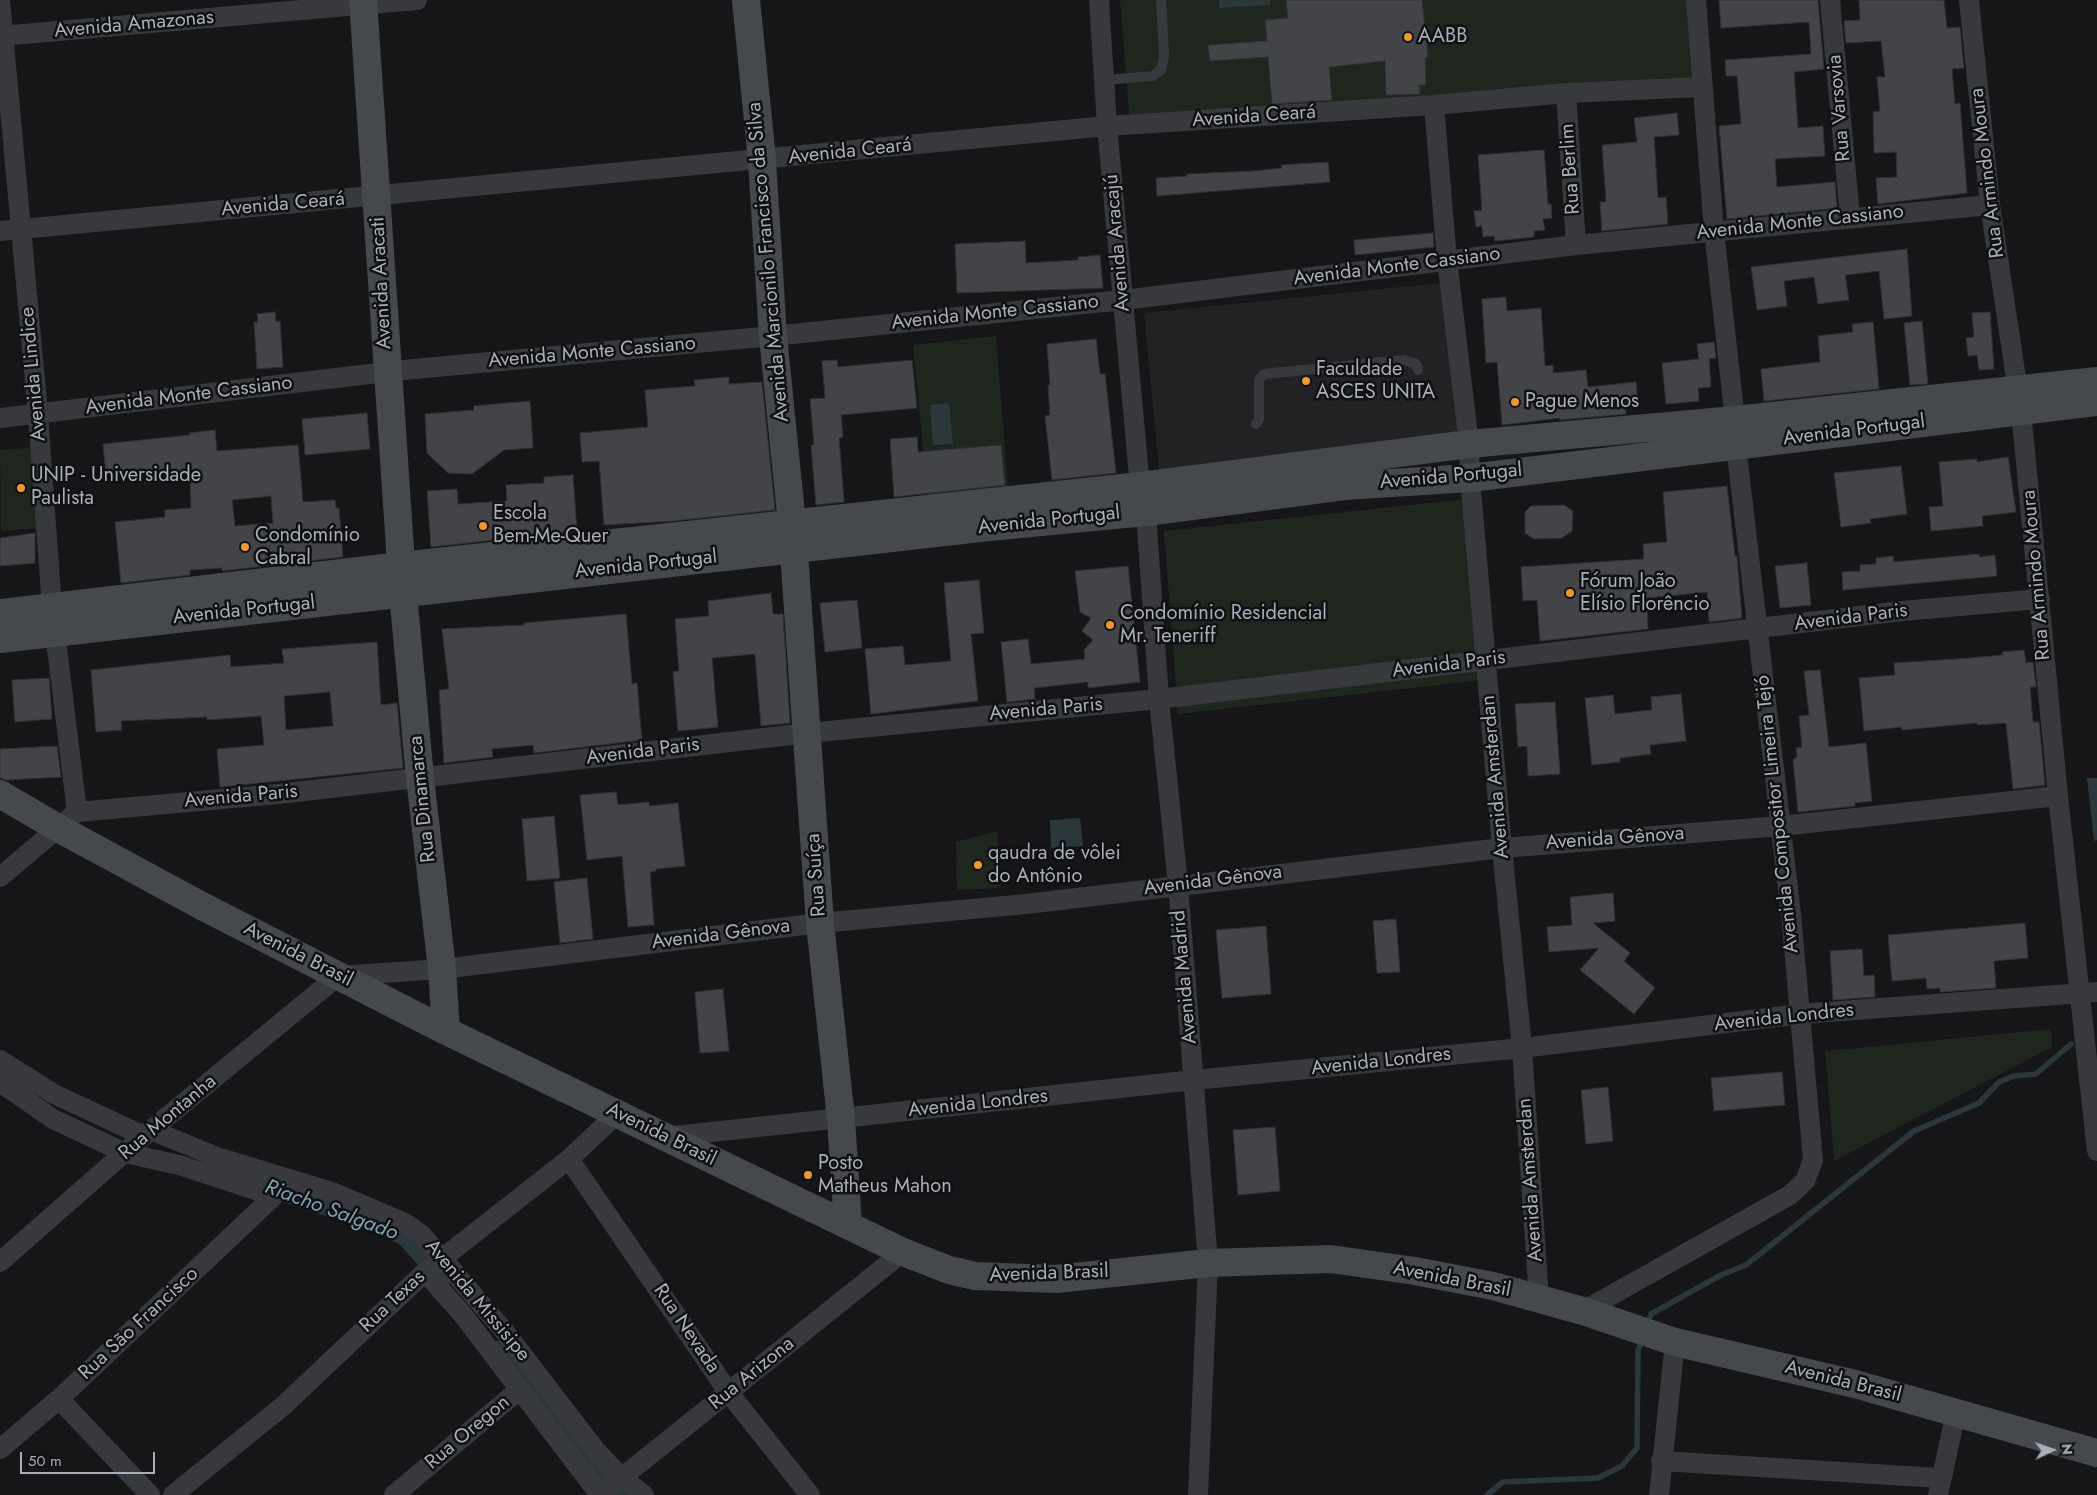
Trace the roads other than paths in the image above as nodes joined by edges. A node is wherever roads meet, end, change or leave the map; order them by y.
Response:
1 (0, 0) edge
2 (417, 0) edge
3 (746, 0) edge
4 (1099, 0) edge
5 (1161, 0) edge
6 (1696, 0) edge
7 (1830, 0) edge
8 (1969, 0) edge
9 (363, 3) edge
10 (2, 36) edge
11 (1104, 80) junction
12 (1702, 87) junction
13 (1566, 93) junction
14 (1434, 105) junction
15 (1107, 126) junction
16 (762, 160) junction
17 (378, 196) junction
18 (1990, 205) junction
19 (1850, 217) junction
20 (22, 229) junction
21 (0, 231) edge
22 (1714, 231) junction
23 (1576, 245) junction
24 (1447, 260) junction
25 (1123, 300) junction
26 (773, 336) junction
27 (1418, 370) dead end
28 (386, 372) junction
29 (2097, 381) edge
30 (2020, 400) junction
31 (2097, 402) edge
32 (38, 414) junction
33 (0, 418) edge
34 (1256, 424) dead end
35 (1735, 433) junction
36 (1469, 444) junction
37 (1470, 478) junction
38 (1143, 499) junction
39 (792, 536) junction
40 (401, 566) junction
41 (403, 593) junction
42 (2040, 600) junction
43 (0, 613) edge
44 (53, 620) junction
45 (1757, 628) junction
46 (0, 639) edge
47 (1486, 660) junction
48 (1159, 700) junction
49 (808, 733) junction
50 (420, 778) junction
51 (0, 794) edge
52 (2058, 796) junction
53 (67, 820) junction
54 (1781, 826) junction
55 (1502, 848) junction
56 (0, 877) edge
57 (1178, 886) junction
58 (820, 923) junction
59 (442, 970) junction
60 (338, 976) junction
61 (2089, 992) edge
62 (1800, 1014) junction
63 (446, 1031) junction
64 (1522, 1048) junction
65 (0, 1060) edge
66 (1194, 1080) junction
67 (0, 1082) edge
68 (617, 1114) junction
69 (841, 1119) junction
70 (665, 1137) junction
71 (138, 1141) junction
72 (2097, 1150) edge
73 (570, 1159) junction
74 (274, 1196) joint
75 (848, 1225) junction
76 (903, 1252) junction
77 (443, 1257) junction
78 (0, 1262) edge
79 (1208, 1263) junction
80 (426, 1272) junction
81 (1539, 1300) junction
82 (1583, 1311) junction
83 (1675, 1342) junction
84 (520, 1390) junction
85 (729, 1393) junction
86 (59, 1399) junction
87 (1956, 1412) junction
88 (0, 1449) edge
89 (2097, 1453) edge
90 (1661, 1461) junction
91 (1939, 1487) edge
92 (609, 1488) edge
93 (150, 1495) edge
94 (173, 1495) edge
95 (394, 1495) edge
96 (644, 1495) edge
97 (810, 1495) edge
98 (1198, 1495) edge
99 (1659, 1495) edge

1 - 10 street, Avenida Lindice
2 - 9 street, Avenida Amazonas
3 - 16 street, Avenida Marcionilo Francisco da Silva
4 - 11 street, Avenida Aracajú
5 - 11 lane
6 - 12 street, Avenida Compositor Limeira Tejó
7 - 19 street, Rua Varsovia
8 - 18 street, Rua Armindo Moura
9 - 10 street, Avenida Amazonas
9 - 17 street, Avenida Aracati
10 - 20 street, Avenida Lindice
11 - 15 street, Avenida Aracajú
12 - 13 street, Avenida Ceará
12 - 22 street, Avenida Compositor Limeira Tejó
13 - 14 street, Avenida Ceará
13 - 23 street, Rua Berlim
14 - 15 street, Avenida Ceará
14 - 24 street, Avenida Amsterdan
15 - 16 street, Avenida Ceará
15 - 25 street, Avenida Aracajú
16 - 17 street, Avenida Ceará
16 - 26 street, Avenida Marcionilo Francisco da Silva
17 - 20 street, Avenida Ceará
17 - 28 street, Avenida Aracati
18 - 19 street, Avenida Monte Cassiano
18 - 30 street, Rua Armindo Moura
19 - 22 street, Avenida Monte Cassiano
20 - 21 street, Avenida Ceará
20 - 32 street, Avenida Lindice
22 - 23 street, Avenida Monte Cassiano
22 - 35 street, Avenida Compositor Limeira Tejó
23 - 24 street, Avenida Monte Cassiano
24 - 25 street, Avenida Monte Cassiano
24 - 36 street, Avenida Amsterdan
25 - 26 street, Avenida Monte Cassiano
25 - 38 street, Avenida Aracajú
26 - 28 street, Avenida Monte Cassiano
26 - 39 street, Avenida Marcionilo Francisco da Silva
27 - 34 lane
28 - 32 street, Avenida Monte Cassiano
28 - 40 street, Avenida Aracati
29 - 30 street, Avenida Portugal
30 - 31 street, Avenida Portugal
30 - 35 street, Avenida Portugal
30 - 42 street, Rua Armindo Moura
32 - 33 street, Avenida Monte Cassiano
32 - 44 street, Avenida Lindice
35 - 36 street, Avenida Portugal
35 - 37 street, Avenida Portugal
35 - 45 street, Avenida Compositor Limeira Tejó
36 - 37 street, Avenida Amsterdan
36 - 38 street, Avenida Portugal
37 - 38 street, Avenida Portugal
37 - 47 street, Avenida Amsterdan
38 - 39 street, Avenida Portugal
38 - 48 street, Avenida Madrid
39 - 40 street, Avenida Portugal
39 - 41 street, Avenida Portugal
39 - 49 street, Rua Suíça
40 - 41 street, Rua Dinamarca
40 - 44 street, Avenida Portugal
41 - 44 street, Avenida Portugal
41 - 50 street, Rua Dinamarca
42 - 45 street, Avenida Paris
42 - 52 street, Rua Armindo Moura
43 - 44 street, Avenida Portugal
44 - 46 street, Avenida Portugal
44 - 53 street, Avenida Lindice
45 - 47 street, Avenida Paris
45 - 54 street, Avenida Compositor Limeira Tejó
47 - 48 street, Avenida Paris
47 - 55 street, Avenida Amsterdan
48 - 49 street, Avenida Paris
48 - 57 street, Avenida Madrid
49 - 50 street, Avenida Paris
49 - 58 street, Rua Suíça
50 - 53 street, Avenida Paris
50 - 59 street, Rua Dinamarca
51 - 53 street, Avenida Brasil
52 - 54 street, Avenida Gênova
52 - 61 street, Rua Armindo Moura
53 - 56 street
53 - 60 street, Avenida Brasil
54 - 55 street, Avenida Gênova
54 - 62 street, Avenida Compositor Limeira Tejó
55 - 57 street, Avenida Gênova
55 - 64 street, Avenida Amsterdan
57 - 58 street, Avenida Gênova
57 - 66 street, Avenida Madrid
58 - 59 street, Avenida Gênova
58 - 69 street, Rua Suíça
59 - 60 street, Avenida Gênova
59 - 63 street, Rua Dinamarca
60 - 63 street, Avenida Brasil
60 - 71 street, Rua Montanha
61 - 62 street, Avenida Londres
61 - 72 street, Rua Armindo Moura
62 - 64 street, Avenida Londres
62 - 82 street, Avenida Compositor Limeira Tejó
63 - 68 street, Avenida Brasil
64 - 66 street, Avenida Londres
64 - 81 street, Avenida Amsterdan
65 - 71 street, Avenida Missisipe
66 - 69 street, Avenida Londres
66 - 79 street, Avenida Madrid
67 - 71 street, Avenida Missisipe
68 - 70 street, Avenida Brasil
68 - 73 street, Rua Texas
69 - 70 street, Avenida Londres
69 - 75 street, Rua Suíça
70 - 75 street, Avenida Brasil
71 - 74 street, Avenida Missisipe
71 - 77 street, Avenida Missisipe
71 - 78 street, Rua Montanha
73 - 77 street, Rua Texas
73 - 85 street, Rua Nevada
74 - 86 street, Rua São Francisco
75 - 76 street, Avenida Brasil
76 - 79 street, Avenida Brasil
76 - 85 street, Rua Arizona
77 - 80 street, Rua Texas
77 - 92 street, Avenida Missisipe
79 - 81 street, Avenida Brasil
79 - 98 street, Avenida Madrid
80 - 84 street, Avenida Missisipe
80 - 94 street, Rua Texas
81 - 82 street, Avenida Brasil
82 - 83 street, Avenida Brasil
83 - 87 street, Avenida Brasil
83 - 90 street
84 - 92 street, Avenida Missisipe
84 - 95 street, Rua Oregon
85 - 92 street, Rua Arizona
85 - 97 street, Rua Nevada
86 - 88 street, Rua São Francisco
86 - 93 street
87 - 89 street, Avenida Brasil
87 - 91 street
90 - 91 street
90 - 99 street
92 - 96 street

